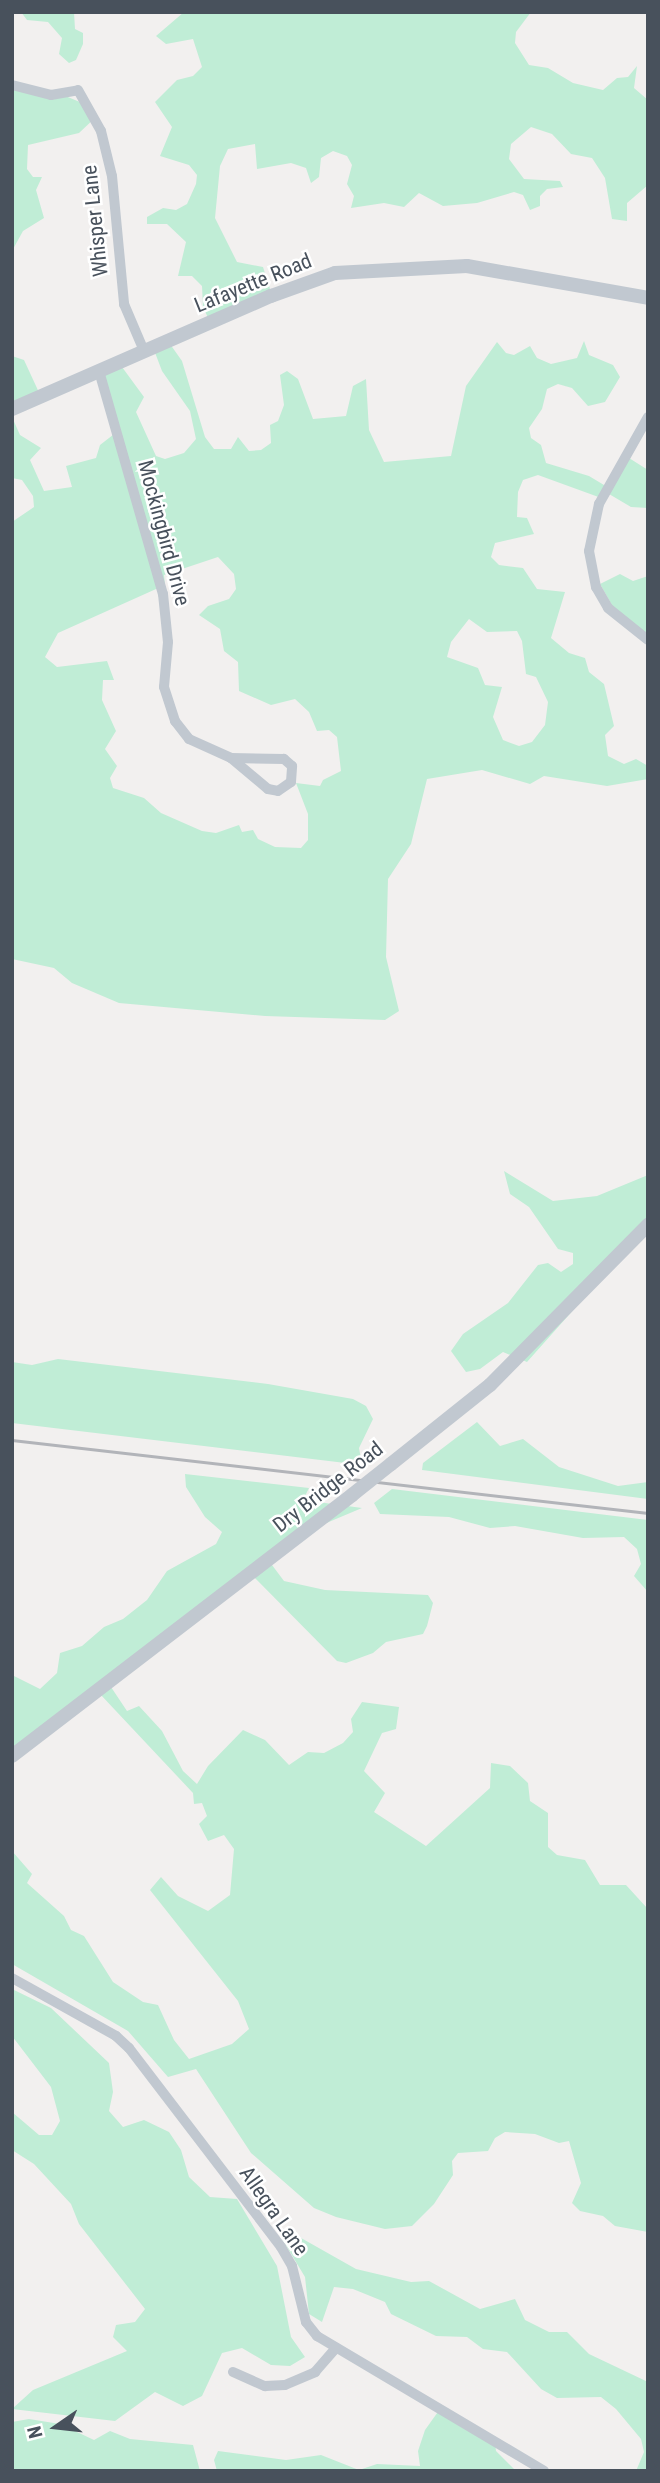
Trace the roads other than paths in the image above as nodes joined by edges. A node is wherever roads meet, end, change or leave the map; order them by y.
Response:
1 (12, 85) edge
2 (648, 298) edge
3 (144, 351) junction
4 (99, 371) junction
5 (12, 409) edge
6 (648, 417) edge
7 (648, 640) edge
8 (231, 758) junction
9 (648, 1225) edge
10 (12, 1756) edge
11 (12, 1978) edge
12 (336, 2348) junction
13 (233, 2372) dead end
14 (544, 2471) edge

1 - 3 street, Whisper Lane
2 - 3 street, Lafayette Road
3 - 4 street, Lafayette Road
4 - 5 street, Lafayette Road
4 - 8 street, Mockingbird Drive
6 - 7 street
8 - 8 street, Mockingbird Drive
9 - 10 street, Dry Bridge Road, bridge
11 - 12 street, Allegra Lane
12 - 13 street
12 - 14 street, Allegra Lane

